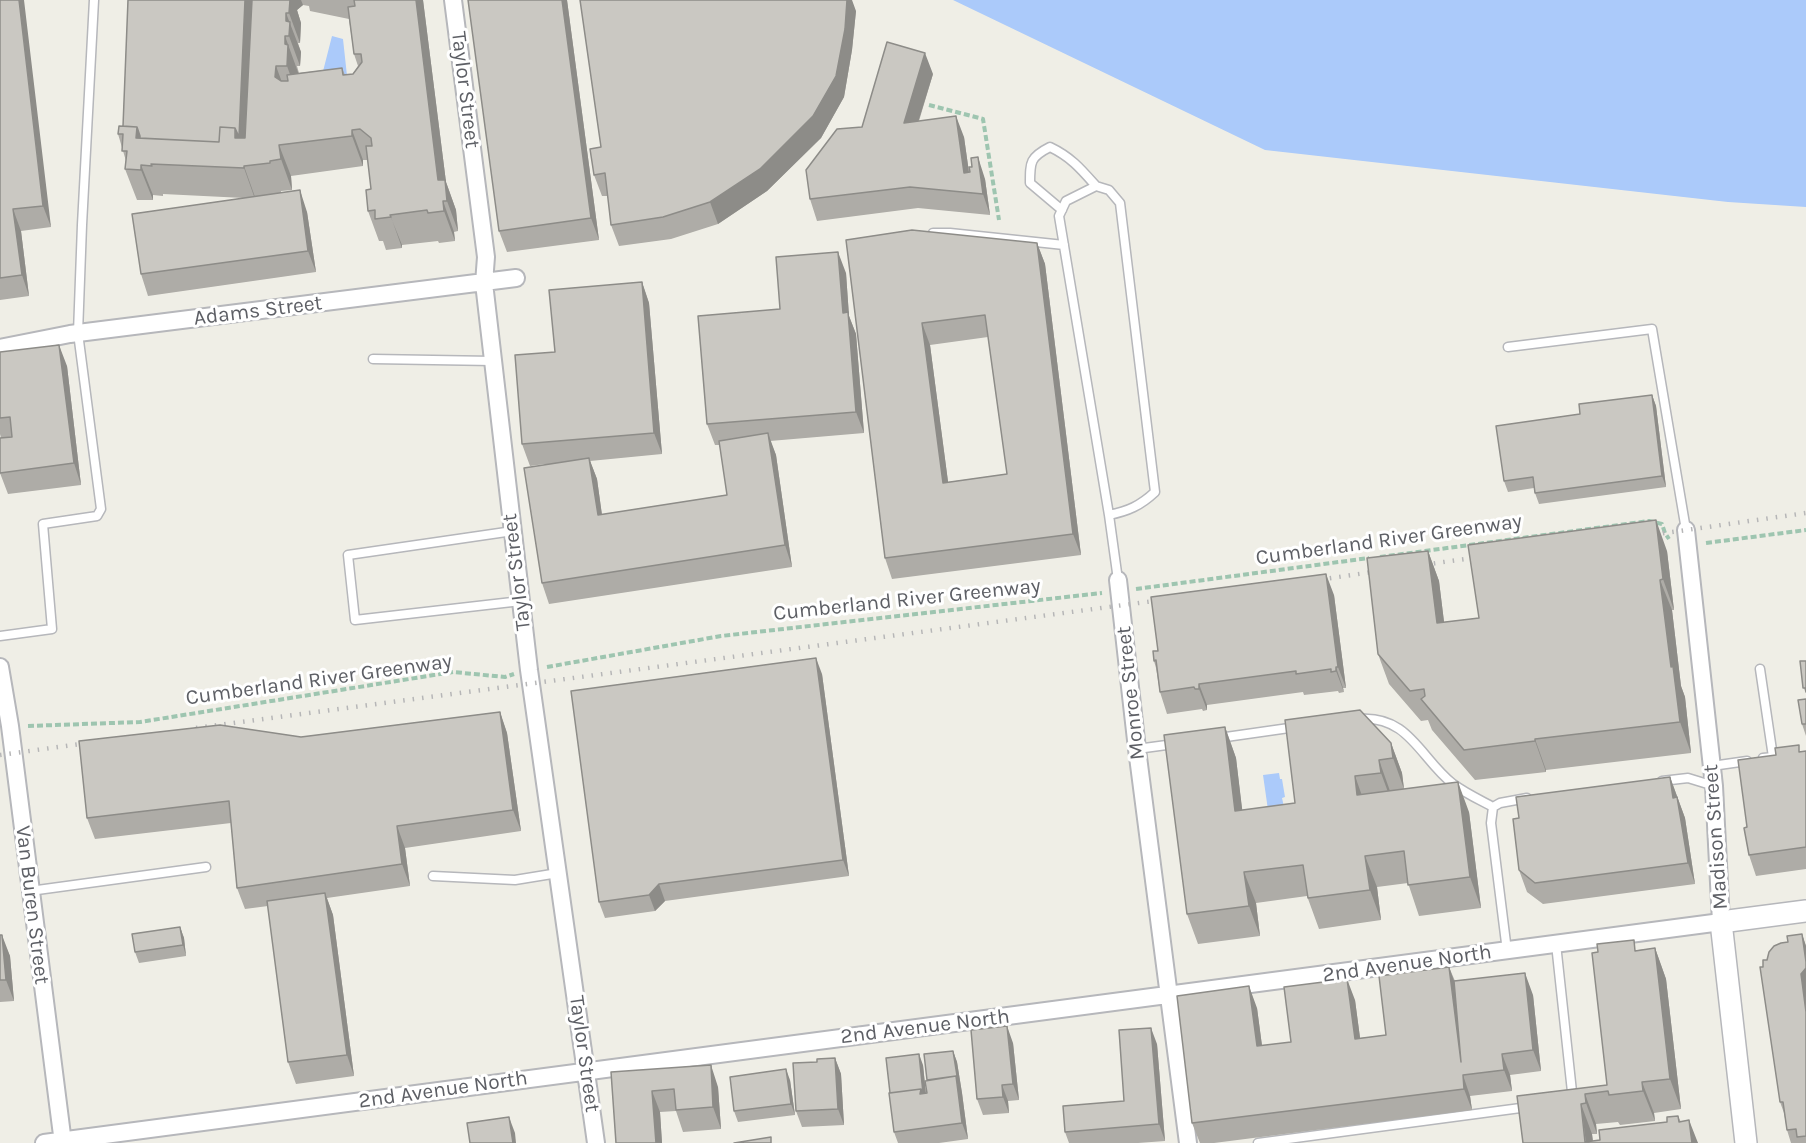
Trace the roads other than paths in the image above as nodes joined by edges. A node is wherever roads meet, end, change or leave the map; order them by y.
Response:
1 (94, 0) edge
2 (453, 0) edge
3 (1096, 186) junction
4 (1062, 210) junction
5 (928, 233) edge
6 (1064, 245) junction
7 (516, 278) dead end
8 (484, 283) junction
9 (78, 333) junction
10 (1508, 347) dead end
11 (0, 348) edge
12 (373, 359) dead end
13 (492, 361) junction
14 (1109, 515) junction
15 (513, 531) junction
16 (1687, 537) joint
17 (1119, 586) joint
18 (521, 601) junction
19 (0, 636) edge
20 (0, 667) edge
21 (1760, 669) dead end
22 (1347, 720) edge
23 (1306, 726) edge
24 (1213, 738) edge
25 (1178, 743) edge
26 (1137, 749) junction
27 (1712, 766) junction
28 (1653, 782) edge
29 (1714, 786) junction
30 (1535, 797) edge
31 (1493, 807) junction
32 (206, 867) dead end
33 (558, 873) junction
34 (433, 876) dead end
35 (30, 891) junction
36 (1806, 911) edge
37 (1721, 922) junction
38 (1556, 944) junction
39 (1507, 951) junction
40 (1170, 996) junction
41 (586, 1072) junction
42 (1561, 1103) edge
43 (1538, 1106) edge
44 (63, 1142) edge
45 (45, 1143) edge
46 (596, 1143) edge
47 (1188, 1143) edge
48 (1258, 1143) edge
49 (1746, 1143) edge

1 - 9 lane
2 - 8 street, Taylor Street
3 - 4 lane
3 - 4 lane
3 - 14 lane
4 - 6 lane, Monroe Street
5 - 6 lane
6 - 14 lane, Monroe Street
7 - 8 street, Adams Street
8 - 9 street, Adams Street
8 - 13 street, Taylor Street
9 - 11 street, Adams Street
9 - 19 lane
10 - 16 lane
12 - 13 lane
13 - 15 street, Taylor Street
14 - 17 lane, Monroe Street
15 - 18 street, Taylor Street
15 - 18 lane
16 - 27 street, Madison Street
17 - 26 street, Monroe Street
18 - 33 street, Taylor Street
20 - 35 street, Van Buren Street
21 - 27 lane
22 - 31 lane
23 - 24 lane
25 - 26 lane
26 - 40 street, Monroe Street
27 - 29 street, Madison Street
28 - 29 lane
29 - 37 street, Madison Street
30 - 31 lane
31 - 39 lane
32 - 35 lane
33 - 34 lane
33 - 41 street, Taylor Street
35 - 44 street, Van Buren Street
36 - 37 street, 2nd Avenue North
37 - 38 street, 2nd Avenue North
37 - 49 street, Madison Street
38 - 39 street, 2nd Avenue North
38 - 42 lane
39 - 40 street, 2nd Avenue North
40 - 41 street, 2nd Avenue North
40 - 47 street, Monroe Street
41 - 44 street, 2nd Avenue North
41 - 46 street, Taylor Street
43 - 48 lane
44 - 45 street, 2nd Avenue North

